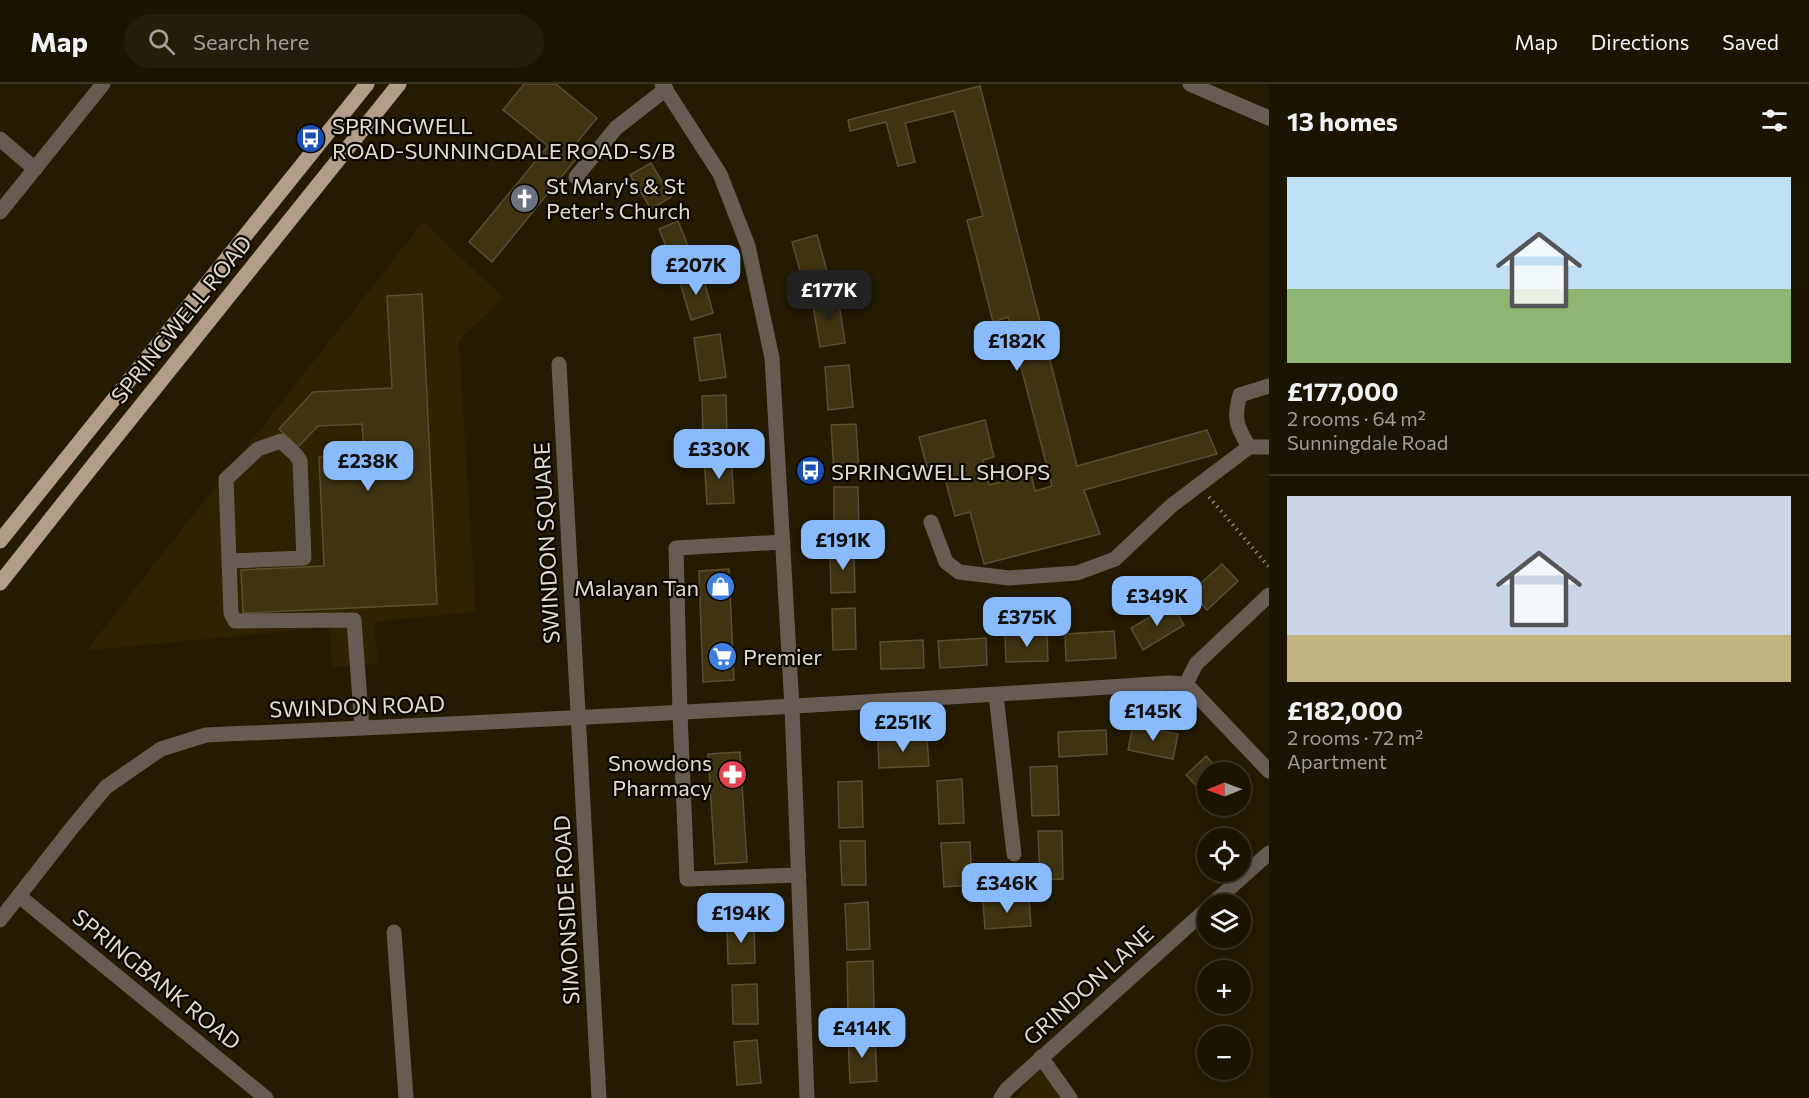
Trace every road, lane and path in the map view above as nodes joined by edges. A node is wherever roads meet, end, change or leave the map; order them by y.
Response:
1 (103, 84) edge
2 (367, 84) edge
3 (399, 84) edge
4 (1190, 84) edge
5 (664, 87) edge
6 (1269, 118) edge
7 (0, 139) edge
8 (35, 169) junction
9 (576, 177) dead end
10 (0, 212) edge
11 (559, 364) dead end
12 (1269, 386) edge
13 (1249, 447) junction
14 (1269, 447) edge
15 (1199, 485) junction
16 (931, 522) dead end
17 (0, 541) edge
18 (783, 542) junction
19 (229, 561) junction
20 (1269, 567) edge
21 (0, 583) edge
22 (1269, 595) edge
23 (1186, 684) junction
24 (996, 695) junction
25 (792, 707) junction
26 (680, 713) junction
27 (578, 719) junction
28 (362, 728) junction
29 (1269, 771) edge
30 (1269, 853) edge
31 (1014, 854) dead end
32 (799, 875) junction
33 (1223, 894) edge
34 (19, 896) junction
35 (1197, 918) edge
36 (0, 920) edge
37 (394, 932) dead end
38 (1041, 1057) junction
39 (266, 1098) edge
40 (406, 1098) edge
41 (599, 1098) edge
42 (807, 1098) edge
43 (1001, 1098) edge
44 (1070, 1098) edge

1 - 8 street
2 - 17 main road, SPRINGWELL ROAD
3 - 21 main road, SPRINGWELL ROAD
4 - 6 street
5 - 9 street
5 - 18 street
7 - 8 street
8 - 10 street
11 - 27 street, SWINDON SQUARE
12 - 13 street
13 - 14 street
13 - 15 street
15 - 16 street
15 - 20 path
18 - 25 street
18 - 26 street
19 - 19 street
19 - 28 street
22 - 23 street
23 - 24 street, SWINDON ROAD
23 - 29 street
24 - 25 street, SWINDON ROAD
24 - 31 street
25 - 26 street, SWINDON ROAD
25 - 32 street
26 - 27 street, SWINDON ROAD
26 - 32 street
27 - 28 street, SWINDON ROAD
27 - 41 street, SIMONSIDE ROAD
28 - 34 street, SWINDON ROAD
30 - 33 street
32 - 42 street
34 - 36 street, SWINDON ROAD
34 - 39 street, SPRINGBANK ROAD
35 - 38 street, GRINDON LANE
37 - 40 street
38 - 43 street, GRINDON LANE
38 - 44 street

